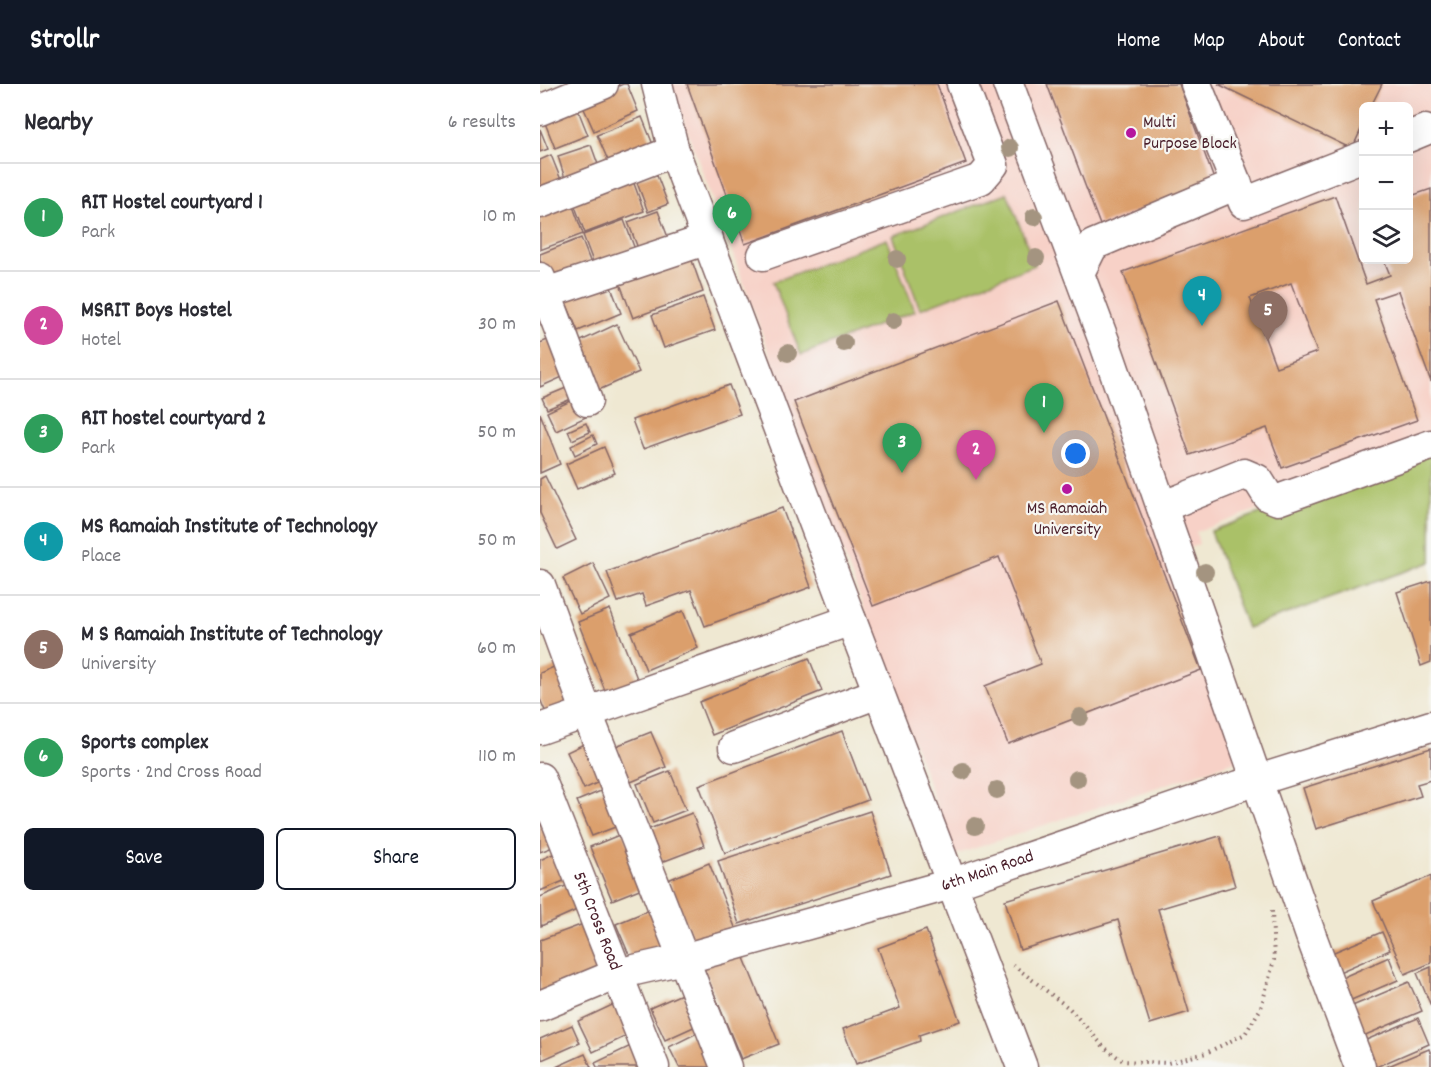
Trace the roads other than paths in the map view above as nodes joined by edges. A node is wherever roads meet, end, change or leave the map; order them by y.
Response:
1 (603, 84) edge
2 (657, 84) edge
3 (962, 84) edge
4 (1008, 84) edge
5 (1196, 84) edge
6 (540, 110) edge
7 (674, 151) junction
8 (1359, 158) edge
9 (1237, 184) junction
10 (540, 203) edge
11 (708, 239) junction
12 (763, 255) dead end
13 (1079, 273) junction
14 (543, 285) edge
15 (587, 401) dead end
16 (1431, 445) edge
17 (1162, 507) junction
18 (540, 585) edge
19 (851, 621) junction
20 (878, 693) junction
21 (587, 713) junction
22 (1431, 726) edge
23 (540, 729) edge
24 (734, 747) dead end
25 (540, 778) edge
26 (1258, 782) junction
27 (962, 881) junction
28 (998, 954) road end
29 (683, 960) junction
30 (617, 974) junction
31 (540, 1006) edge
32 (654, 1067) edge
33 (726, 1067) edge
34 (1022, 1067) edge
35 (1360, 1067) edge

1 - 6 street
2 - 7 street
3 - 12 street
4 - 13 street
5 - 9 street
7 - 10 street
7 - 11 street
8 - 9 street
9 - 13 street
11 - 14 street
11 - 19 street
13 - 17 street
14 - 15 street
16 - 17 street
17 - 26 street
18 - 21 street
19 - 20 street
19 - 21 street
20 - 24 street
20 - 27 street
21 - 23 street
21 - 29 street
22 - 26 street, 6th Main Road
25 - 30 street, 5th Cross Road
26 - 27 street, 6th Main Road
26 - 35 street
27 - 28 street
27 - 29 street, 6th Main Road
27 - 34 street
29 - 30 street, 6th Main Road
29 - 33 street
30 - 31 street, 6th Main Road
30 - 32 street, 5th Cross Road

